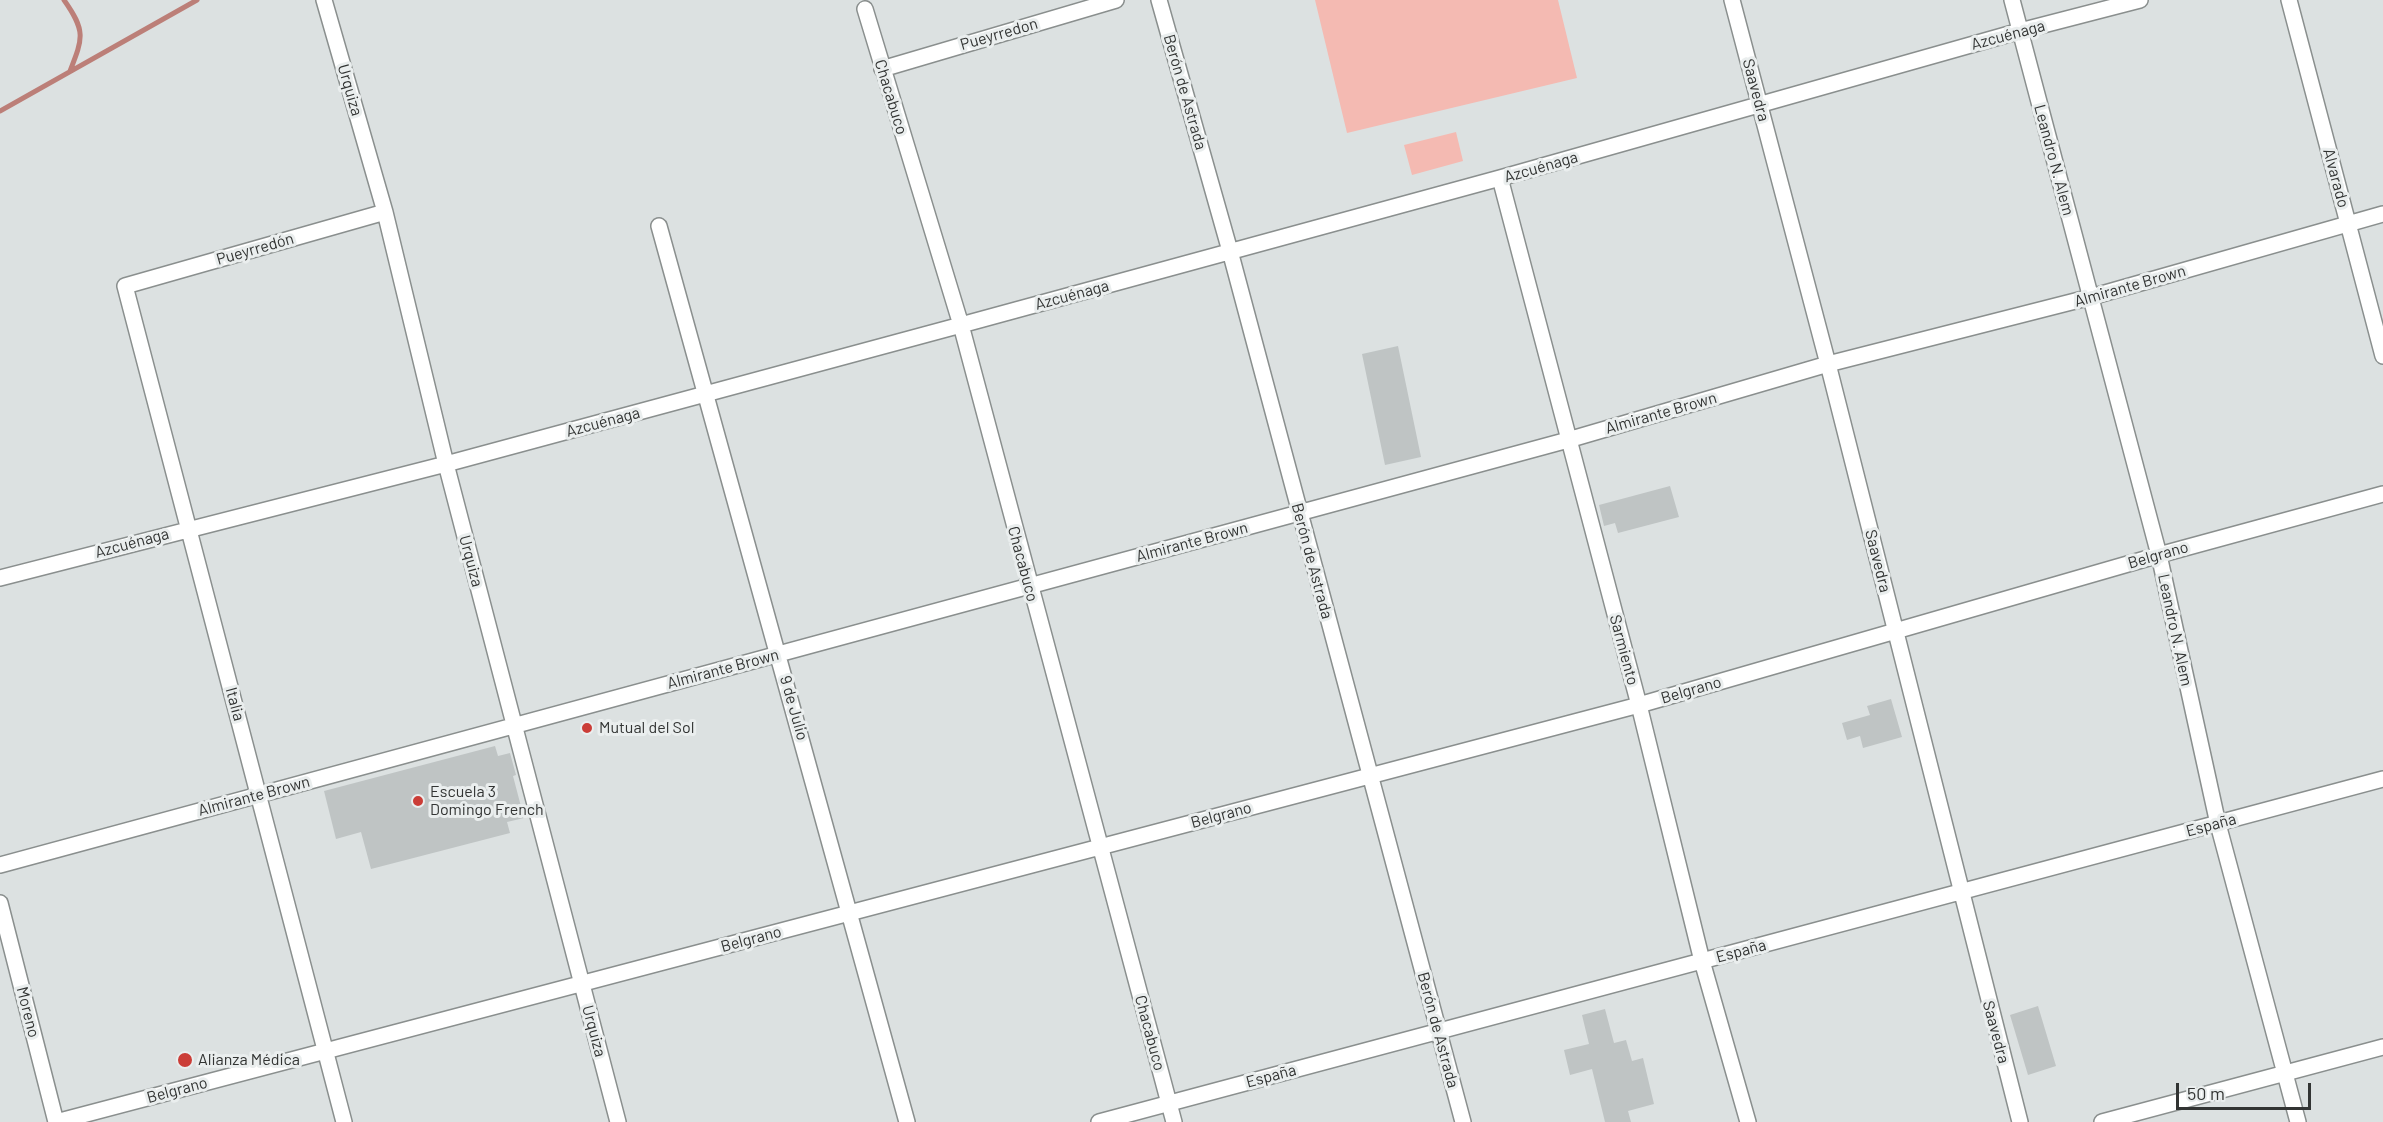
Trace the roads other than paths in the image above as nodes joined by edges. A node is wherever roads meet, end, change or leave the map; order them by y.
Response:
1 (324, 0) edge
2 (1116, 0) edge
3 (1159, 0) edge
4 (1732, 0) edge
5 (2012, 0) edge
6 (2140, 0) edge
7 (2289, 0) edge
8 (865, 9) dead end
9 (2020, 31) junction
10 (882, 69) junction
11 (1760, 105) junction
12 (1500, 178) junction
13 (385, 212) junction
14 (2383, 214) edge
15 (2348, 224) junction
16 (659, 226) dead end
17 (1230, 251) junction
18 (125, 286) joint
19 (2091, 297) junction
20 (961, 325) junction
21 (2383, 356) edge
22 (1828, 364) junction
23 (705, 394) junction
24 (1568, 440) junction
25 (446, 464) junction
26 (2383, 494) edge
27 (1299, 513) junction
28 (189, 529) junction
29 (2158, 555) junction
30 (0, 578) edge
31 (1029, 586) junction
32 (1896, 632) junction
33 (778, 654) junction
34 (1639, 705) junction
35 (514, 725) junction
36 (1370, 776) junction
37 (2383, 779) edge
38 (258, 795) junction
39 (2218, 824) junction
40 (1099, 847) junction
41 (0, 865) edge
42 (1960, 892) junction
43 (0, 903) edge
44 (850, 913) junction
45 (1702, 961) junction
46 (581, 984) junction
47 (1438, 1032) junction
48 (2383, 1047) edge
49 (326, 1051) junction
50 (2285, 1072) junction
51 (1169, 1103) junction
52 (56, 1122) edge
53 (344, 1122) edge
54 (618, 1122) edge
55 (907, 1122) edge
56 (1099, 1122) edge
57 (1174, 1122) edge
58 (1463, 1122) edge
59 (1748, 1122) edge
60 (2020, 1122) edge
61 (2102, 1122) edge
62 (2298, 1122) edge

1 - 13 street, Urquiza
2 - 10 street, Pueyrredon
3 - 17 street, Berón de Astrada
4 - 11 street, Saavedra
5 - 9 street, Leandro N. Alem
6 - 9 street, Azcuénaga
7 - 15 street, Alvarado
8 - 10 street, Chacabuco
9 - 11 street, Azcuénaga
9 - 19 street, Leandro N. Alem
10 - 20 street, Chacabuco
11 - 12 street, Azcuénaga
11 - 22 street, Saavedra
12 - 17 street, Azcuénaga
12 - 24 street, Sarmiento
13 - 18 street, Pueyrredón
13 - 25 street, Urquiza
14 - 15 street, Almirante Brown
15 - 19 street, Almirante Brown
15 - 21 street, Alvarado
16 - 23 street, 9 de Julio
17 - 20 street, Azcuénaga
17 - 27 street, Berón de Astrada
18 - 28 street, Italia
19 - 22 street, Almirante Brown
19 - 29 street, Leandro N. Alem
20 - 23 street, Azcuénaga
20 - 31 street, Chacabuco
22 - 24 street, Almirante Brown
22 - 32 street, Saavedra
23 - 25 street, Azcuénaga
23 - 33 street, 9 de Julio
24 - 27 street, Almirante Brown
24 - 34 street, Sarmiento
25 - 28 street, Azcuénaga
25 - 35 street, Urquiza
26 - 29 street, Belgrano
27 - 31 street, Almirante Brown
27 - 36 street, Berón de Astrada
28 - 30 street, Azcuénaga
28 - 38 street, Italia
29 - 32 street, Belgrano
29 - 39 street, Leandro N. Alem
31 - 33 street, Almirante Brown
31 - 40 street, Chacabuco
32 - 34 street, Belgrano
32 - 42 street, Saavedra
33 - 35 street, Almirante Brown
33 - 44 street, 9 de Julio
34 - 36 street, Belgrano
34 - 45 street, Sarmiento
35 - 38 street, Almirante Brown
35 - 46 street, Urquiza
36 - 40 street, Belgrano
36 - 47 street, Berón de Astrada
37 - 39 street, España
38 - 41 street, Almirante Brown
38 - 49 street, Italia
39 - 42 street, España
39 - 50 street, Leandro N. Alem
40 - 44 street, Belgrano
40 - 51 street, Chacabuco
42 - 45 street, España
42 - 60 street, Saavedra
43 - 52 street, Moreno
44 - 46 street, Belgrano
44 - 55 street, 9 de Julio
45 - 47 street, España
45 - 59 street, Sarmiento
46 - 49 street, Belgrano
46 - 54 street, Urquiza
47 - 51 street, España
47 - 58 street, Berón de Astrada
48 - 50 street
49 - 52 street, Belgrano
49 - 53 street, Italia
50 - 61 street
50 - 62 street, Leandro N. Alem
51 - 56 street, España
51 - 57 street, Chacabuco

